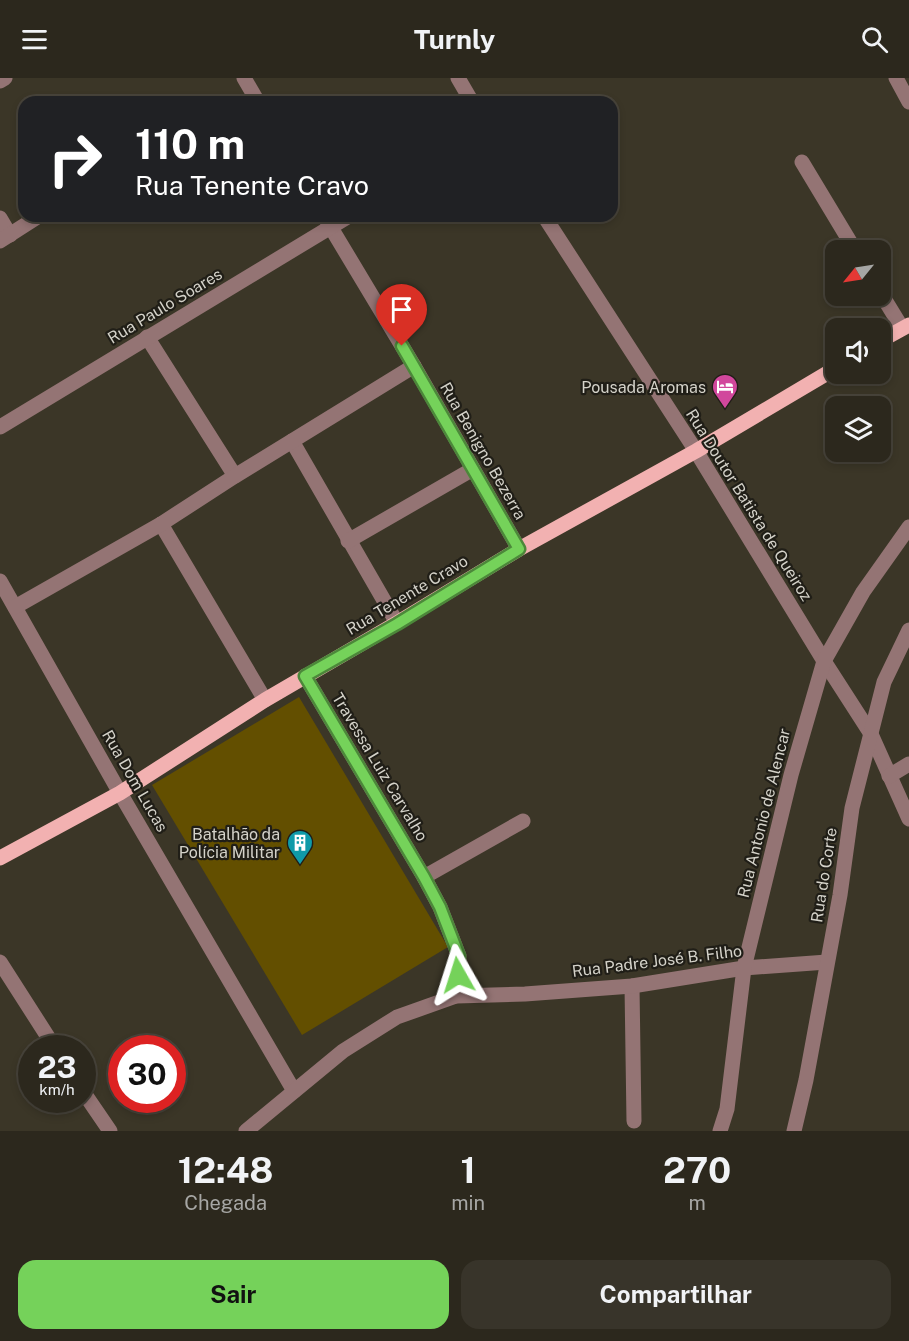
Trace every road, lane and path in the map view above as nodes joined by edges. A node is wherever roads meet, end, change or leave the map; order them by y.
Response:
1 (5, 78) edge
2 (244, 78) edge
3 (458, 78) edge
4 (896, 78) edge
5 (0, 81) edge
6 (254, 96) edge
7 (468, 96) edge
8 (909, 102) edge
9 (802, 162) dead end
10 (0, 218) edge
11 (30, 222) edge
12 (325, 222) edge
13 (328, 222) edge
14 (548, 222) edge
15 (5, 238) edge
16 (849, 240) edge
17 (891, 306) edge
18 (906, 326) edge
19 (891, 335) edge
20 (147, 337) junction
21 (414, 366) junction
22 (825, 375) edge
23 (0, 427) edge
24 (292, 441) junction
25 (696, 452) junction
26 (473, 469) junction
27 (235, 476) junction
28 (161, 524) junction
29 (909, 527) edge
30 (348, 541) junction
31 (519, 549) junction
32 (0, 581) edge
33 (15, 607) junction
34 (397, 624) junction
35 (909, 630) edge
36 (824, 661) junction
37 (305, 676) junction
38 (264, 700) junction
39 (872, 734) junction
40 (909, 764) edge
41 (890, 776) junction
42 (120, 793) junction
43 (909, 819) edge
44 (523, 821) dead end
45 (0, 858) edge
46 (424, 877) junction
47 (0, 962) edge
48 (827, 962) junction
49 (744, 968) junction
50 (632, 986) junction
51 (456, 996) junction
52 (47, 1035) edge
53 (294, 1091) junction
54 (96, 1110) edge
55 (634, 1121) dead end
56 (110, 1131) edge
57 (246, 1131) edge
58 (720, 1131) edge
59 (794, 1131) edge

1 - 5 street
2 - 6 street
3 - 7 street
4 - 8 street
9 - 16 street
10 - 15 street
11 - 15 street
12 - 20 street, Rua Paulo Soares
13 - 21 street, Rua Benigno Bezerra
14 - 25 street, Rua Doutor Batista de Queiroz
17 - 18 street
18 - 19 main road
20 - 23 street, Rua Paulo Soares
20 - 27 street
21 - 24 street
21 - 26 street, Rua Benigno Bezerra
22 - 25 main road, Rua Tenente Cravo
24 - 27 street
24 - 30 street
25 - 31 main road, Rua Tenente Cravo
25 - 36 street, Rua Doutor Batista de Queiroz
26 - 30 street
26 - 31 street, Rua Benigno Bezerra
27 - 28 street
28 - 33 street
28 - 38 street
29 - 36 street, Rua Antonio de Alencar
30 - 34 street
31 - 34 main road, Rua Tenente Cravo
32 - 33 street, Rua Dom Lucas
33 - 42 street, Rua Dom Lucas
34 - 37 main road, Rua Tenente Cravo
35 - 39 street, Rua do Corte
36 - 39 street, Rua Doutor Batista de Queiroz
36 - 49 street, Rua Antonio de Alencar
37 - 38 main road, Rua Tenente Cravo
37 - 46 street, Travessa Luiz Carvalho
38 - 42 main road, Rua Tenente Cravo
39 - 41 street, Rua Doutor Batista de Queiroz
39 - 48 street, Rua do Corte
40 - 41 street
41 - 43 street, Rua Doutor Batista de Queiroz
42 - 45 main road, Rua Tenente Cravo
42 - 53 street, Rua Dom Lucas
44 - 46 street
46 - 51 street, Travessa Luiz Carvalho
47 - 52 street
48 - 49 street, Rua Padre José B. Filho
48 - 59 street, Rua do Corte
49 - 50 street, Rua Padre José B. Filho
49 - 58 street, Rua Antonio de Alencar
50 - 51 street, Rua Padre José B. Filho
50 - 55 street
51 - 53 street, Rua Padre José B. Filho
53 - 57 street, Rua Padre José B. Filho
54 - 56 street

